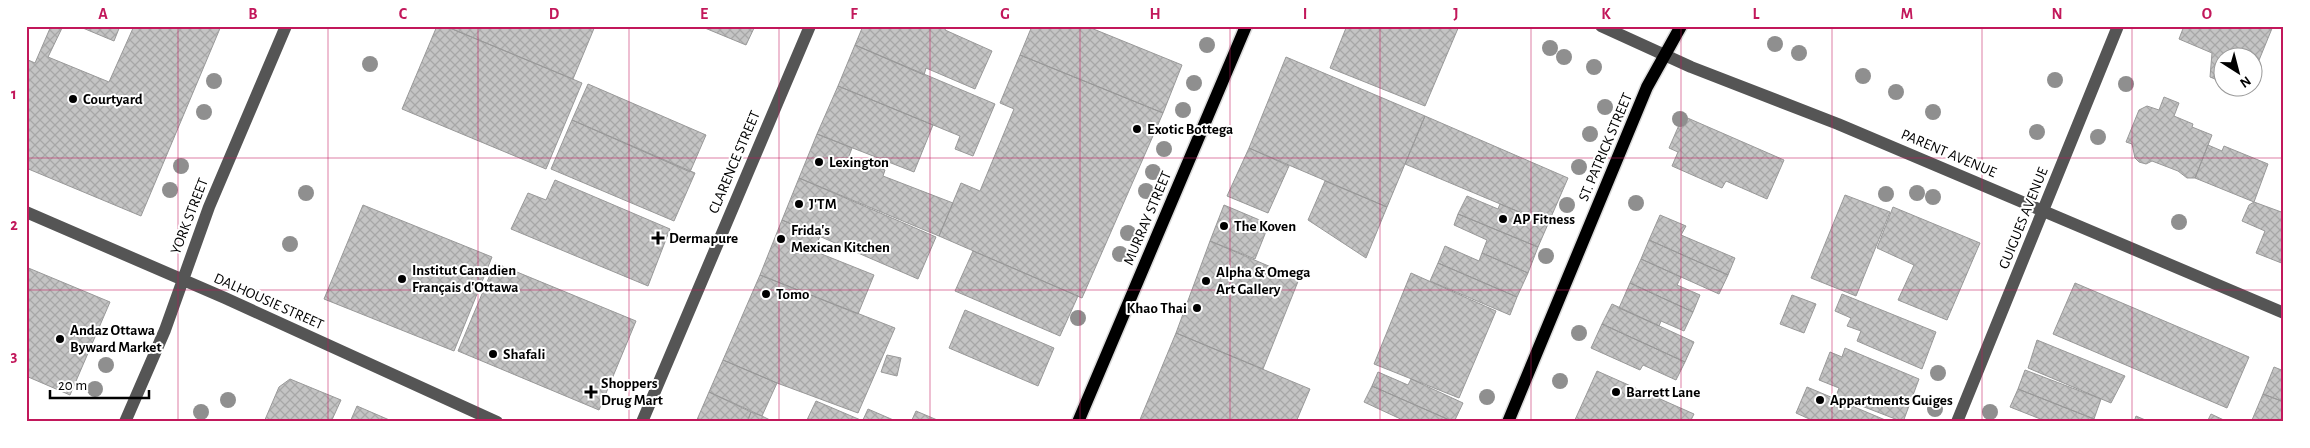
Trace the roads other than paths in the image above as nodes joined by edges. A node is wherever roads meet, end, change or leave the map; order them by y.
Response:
1 (286, 26) edge
2 (810, 26) edge
3 (1246, 26) edge
4 (1601, 26) edge
5 (1681, 26) edge
6 (2118, 26) edge
7 (1666, 54) junction
8 (2044, 210) junction
9 (26, 212) edge
10 (183, 280) junction
11 (2284, 313) edge
12 (126, 421) edge
13 (497, 422) edge
14 (642, 422) edge
15 (1078, 422) edge
16 (1508, 422) edge
17 (1957, 422) edge

1 - 10 street, YORK STREET
2 - 14 street, CLARENCE STREET
3 - 15 main road, MURRAY STREET
4 - 7 street, PARENT AVENUE
5 - 7 main road, ST. PATRICK STREET
6 - 8 street, GUIGUES AVENUE
7 - 8 street, PARENT AVENUE
7 - 16 main road, ST. PATRICK STREET
8 - 11 street, PARENT AVENUE
8 - 17 street, GUIGUES AVENUE
9 - 10 street, DALHOUSIE STREET
10 - 12 street, YORK STREET
10 - 13 street, DALHOUSIE STREET

